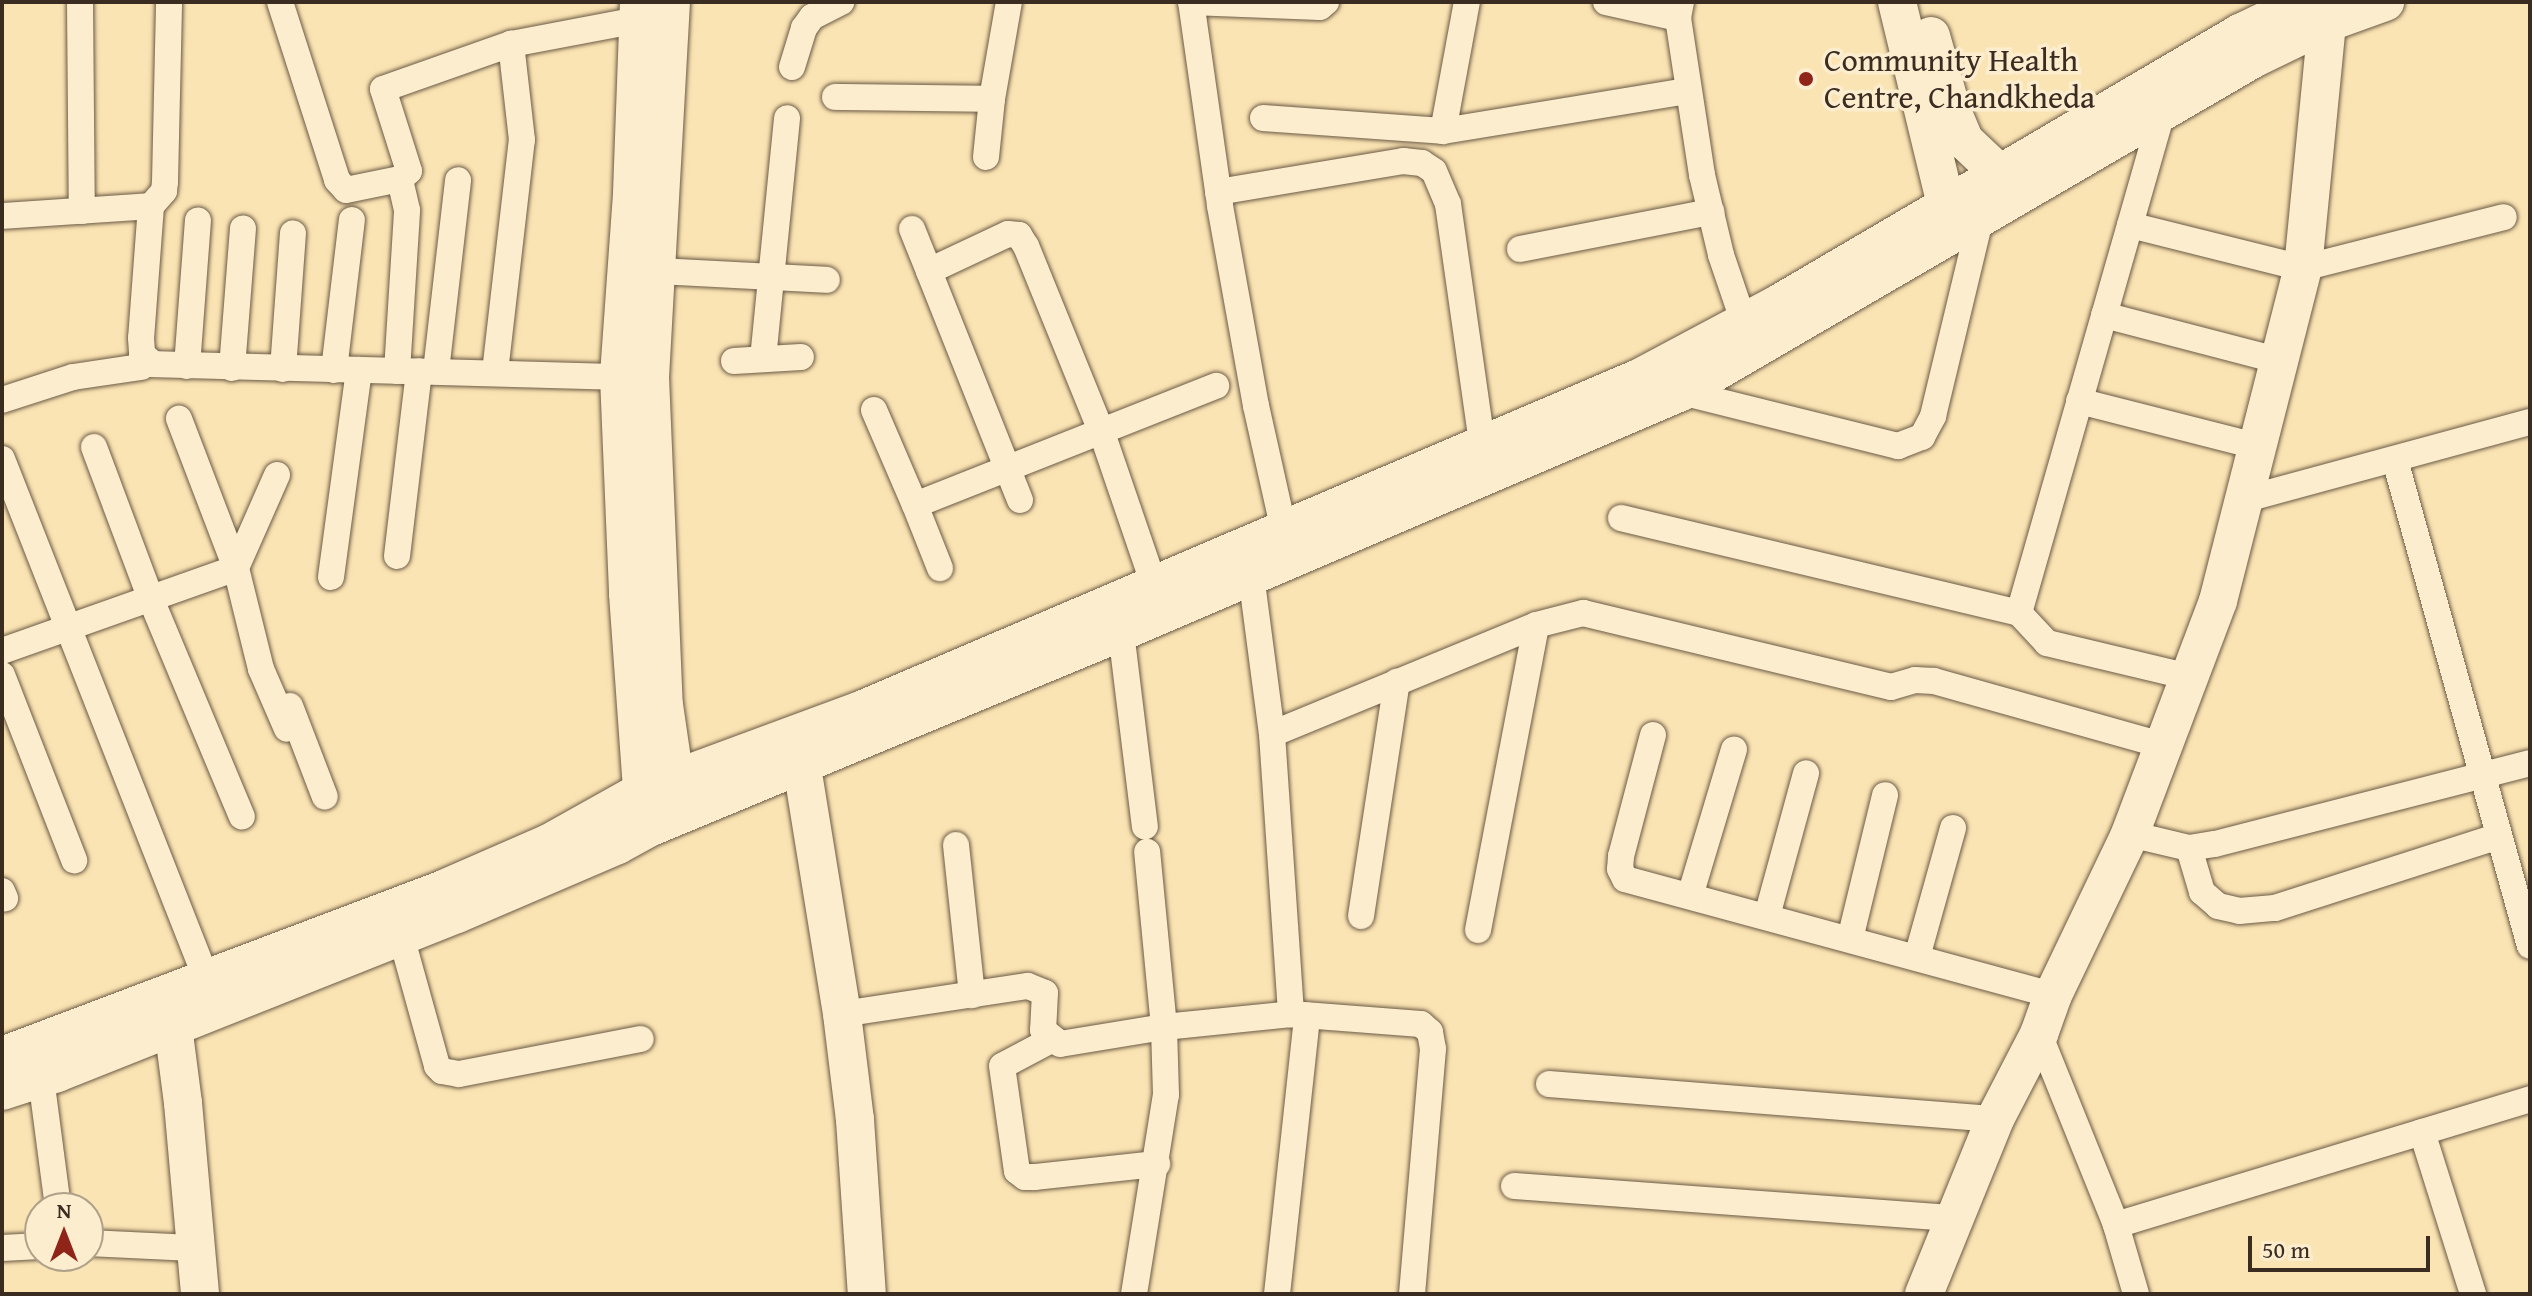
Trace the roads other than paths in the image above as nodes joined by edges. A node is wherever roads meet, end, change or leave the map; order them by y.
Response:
1 (80, 2) edge
2 (169, 2) edge
3 (280, 2) edge
4 (671, 2) edge
5 (841, 2) edge
6 (1009, 2) edge
7 (1188, 2) edge
8 (1326, 2) edge
9 (1467, 2) edge
10 (1606, 2) edge
11 (1897, 2) edge
12 (1923, 2) edge
13 (2385, 2) edge
14 (2317, 9) edge
15 (1679, 10) edge
16 (638, 11) edge
17 (511, 44) junction
18 (792, 67) dead end
19 (1688, 91) junction
20 (835, 97) dead end
21 (992, 99) junction
22 (2162, 113) junction
23 (787, 118) dead end
24 (1263, 118) dead end
25 (1443, 131) junction
26 (986, 157) dead end
27 (2001, 175) junction
28 (400, 179) junction
29 (458, 180) dead end
30 (1320, 188) dead end
31 (1219, 199) junction
32 (151, 206) junction
33 (82, 211) junction
34 (1711, 212) junction
35 (1963, 212) junction
36 (2, 216) edge
37 (2504, 217) dead end
38 (198, 220) dead end
39 (352, 220) dead end
40 (2130, 225) junction
41 (243, 228) dead end
42 (912, 229) dead end
43 (293, 233) dead end
44 (1520, 249) dead end
45 (2303, 268) junction
46 (657, 271) junction
47 (929, 271) junction
48 (771, 277) junction
49 (827, 280) dead end
50 (2104, 315) junction
51 (1744, 323) junction
52 (801, 357) dead end
53 (763, 359) junction
54 (734, 361) dead end
55 (2280, 361) junction
56 (187, 366) junction
57 (141, 367) dead end
58 (232, 368) junction
59 (283, 369) junction
60 (347, 370) junction
61 (418, 371) junction
62 (495, 372) junction
63 (619, 377) junction
64 (1216, 386) dead end
65 (1681, 392) junction
66 (2, 400) edge
67 (2079, 401) junction
68 (874, 410) dead end
69 (179, 419) dead end
70 (2530, 422) edge
71 (1102, 433) junction
72 (1482, 443) junction
73 (94, 447) dead end
74 (2259, 447) junction
75 (2, 459) edge
76 (2395, 460) junction
77 (1008, 469) junction
78 (277, 475) dead end
79 (2246, 499) junction
80 (1020, 500) dead end
81 (915, 505) junction
82 (1621, 518) dead end
83 (1284, 531) junction
84 (397, 556) dead end
85 (236, 568) junction
86 (940, 568) dead end
87 (1251, 575) junction
88 (331, 577) dead end
89 (1154, 585) junction
90 (150, 597) junction
91 (2019, 613) junction
92 (69, 625) junction
93 (1536, 625) junction
94 (1121, 632) junction
95 (2, 651) edge
96 (2, 675) edge
97 (2190, 677) junction
98 (1397, 682) junction
99 (287, 729) dead end
100 (1272, 734) junction
101 (1653, 735) dead end
102 (2165, 746) junction
103 (1734, 749) dead end
104 (2530, 763) edge
105 (802, 767) junction
106 (1806, 773) dead end
107 (2483, 776) junction
108 (1885, 795) dead end
109 (325, 797) dead end
110 (662, 802) junction
111 (242, 817) dead end
112 (1953, 828) dead end
113 (2130, 834) junction
114 (2499, 836) junction
115 (956, 845) dead end
116 (2189, 848) junction
117 (74, 860) dead end
118 (1690, 896) junction
119 (1361, 916) dead end
120 (1767, 916) junction
121 (1478, 930) dead end
122 (401, 936) junction
123 (1850, 939) junction
124 (2530, 946) edge
125 (1917, 957) junction
126 (206, 978) junction
127 (972, 995) junction
128 (2053, 995) junction
129 (170, 1009) junction
130 (842, 1014) junction
131 (1299, 1015) junction
132 (1164, 1027) junction
133 (2039, 1034) junction
134 (641, 1039) dead end
135 (1051, 1040) junction
136 (2, 1056) edge
137 (41, 1078) junction
138 (1549, 1084) dead end
139 (2, 1091) edge
140 (2530, 1099) edge
141 (1995, 1119) junction
142 (2422, 1132) junction
143 (1157, 1164) junction
144 (1514, 1186) dead end
145 (56, 1192) edge
146 (1955, 1218) junction
147 (2116, 1225) junction
148 (104, 1244) edge
149 (24, 1247) edge
150 (2, 1248) edge
151 (193, 1248) junction
152 (200, 1294) edge
153 (867, 1294) edge
154 (1134, 1294) edge
155 (1277, 1294) edge
156 (1412, 1294) edge
157 (1924, 1294) edge
158 (2136, 1294) edge
159 (2473, 1294) edge

1 - 33 street
2 - 32 street
3 - 28 street
4 - 46 main road
5 - 18 street
6 - 21 street
7 - 8 street
7 - 31 street
9 - 25 street
10 - 15 street
11 - 35 main road
12 - 27 main road
13 - 14 main road
14 - 22 main road
14 - 27 main road
14 - 45 main road
15 - 19 street
16 - 17 street
16 - 63 main road
17 - 28 street
17 - 62 street
19 - 25 street
19 - 34 street
20 - 21 street
21 - 26 street
22 - 35 main road
22 - 40 street
23 - 48 street
24 - 25 street
27 - 35 main road
28 - 61 street
29 - 61 street
30 - 31 street
31 - 72 street
31 - 83 street
32 - 33 street
32 - 56 street
33 - 36 street
34 - 44 street
34 - 51 street
35 - 51 main road
35 - 65 main road
35 - 65 street
37 - 45 street
38 - 56 street
39 - 60 street
40 - 45 street
40 - 50 street
41 - 58 street
42 - 47 street
43 - 59 street
45 - 55 main road
46 - 48 street
46 - 110 main road
47 - 71 street
47 - 77 street
48 - 49 street
48 - 53 street
50 - 55 street
50 - 67 street
51 - 72 main road
52 - 53 street
53 - 54 street
55 - 74 main road
56 - 58 street
57 - 66 street
58 - 59 street
59 - 60 street
60 - 61 street
60 - 88 street
61 - 62 street
61 - 84 street
62 - 63 street
63 - 110 main road
64 - 71 street
65 - 87 main road
67 - 74 street
67 - 91 street
68 - 81 street
69 - 85 street
70 - 76 street
71 - 77 street
71 - 89 street
72 - 83 main road
73 - 90 street
74 - 79 main road
75 - 92 street
76 - 79 street
76 - 107 street
77 - 80 street
77 - 81 street
78 - 85 street
79 - 97 main road
81 - 86 street
82 - 91 street
83 - 89 main road
85 - 90 street
85 - 99 street
85 - 109 street
87 - 94 main road
87 - 100 street
89 - 110 main road
90 - 92 street
90 - 111 street
91 - 97 street
92 - 95 street
92 - 126 street
93 - 98 street
93 - 102 street
93 - 121 street
94 - 105 main road
94 - 132 street
96 - 117 street
97 - 102 main road
98 - 100 street
98 - 119 street
100 - 131 street
101 - 118 street
102 - 113 main road
103 - 118 street
104 - 107 street
105 - 110 main road
105 - 130 main road
106 - 120 street
107 - 114 street
107 - 116 street
108 - 123 street
110 - 122 main road
110 - 126 main road
112 - 125 street
113 - 116 street
113 - 128 main road
114 - 116 street
114 - 124 street
115 - 127 street
118 - 120 street
120 - 123 street
122 - 129 main road
122 - 134 street
123 - 125 street
125 - 128 street
126 - 129 main road
127 - 130 street
127 - 135 street
128 - 133 main road
129 - 136 main road
129 - 137 main road
129 - 151 main road
130 - 153 main road
131 - 132 street
131 - 155 street
131 - 156 street
132 - 135 street
132 - 143 street
133 - 141 main road
133 - 147 street
135 - 143 street
137 - 139 main road
137 - 145 street
138 - 141 street
140 - 142 street
141 - 146 main road
142 - 147 street
142 - 159 street
143 - 154 street
144 - 146 street
146 - 157 main road
147 - 158 street
148 - 151 street
149 - 150 street
151 - 152 main road

